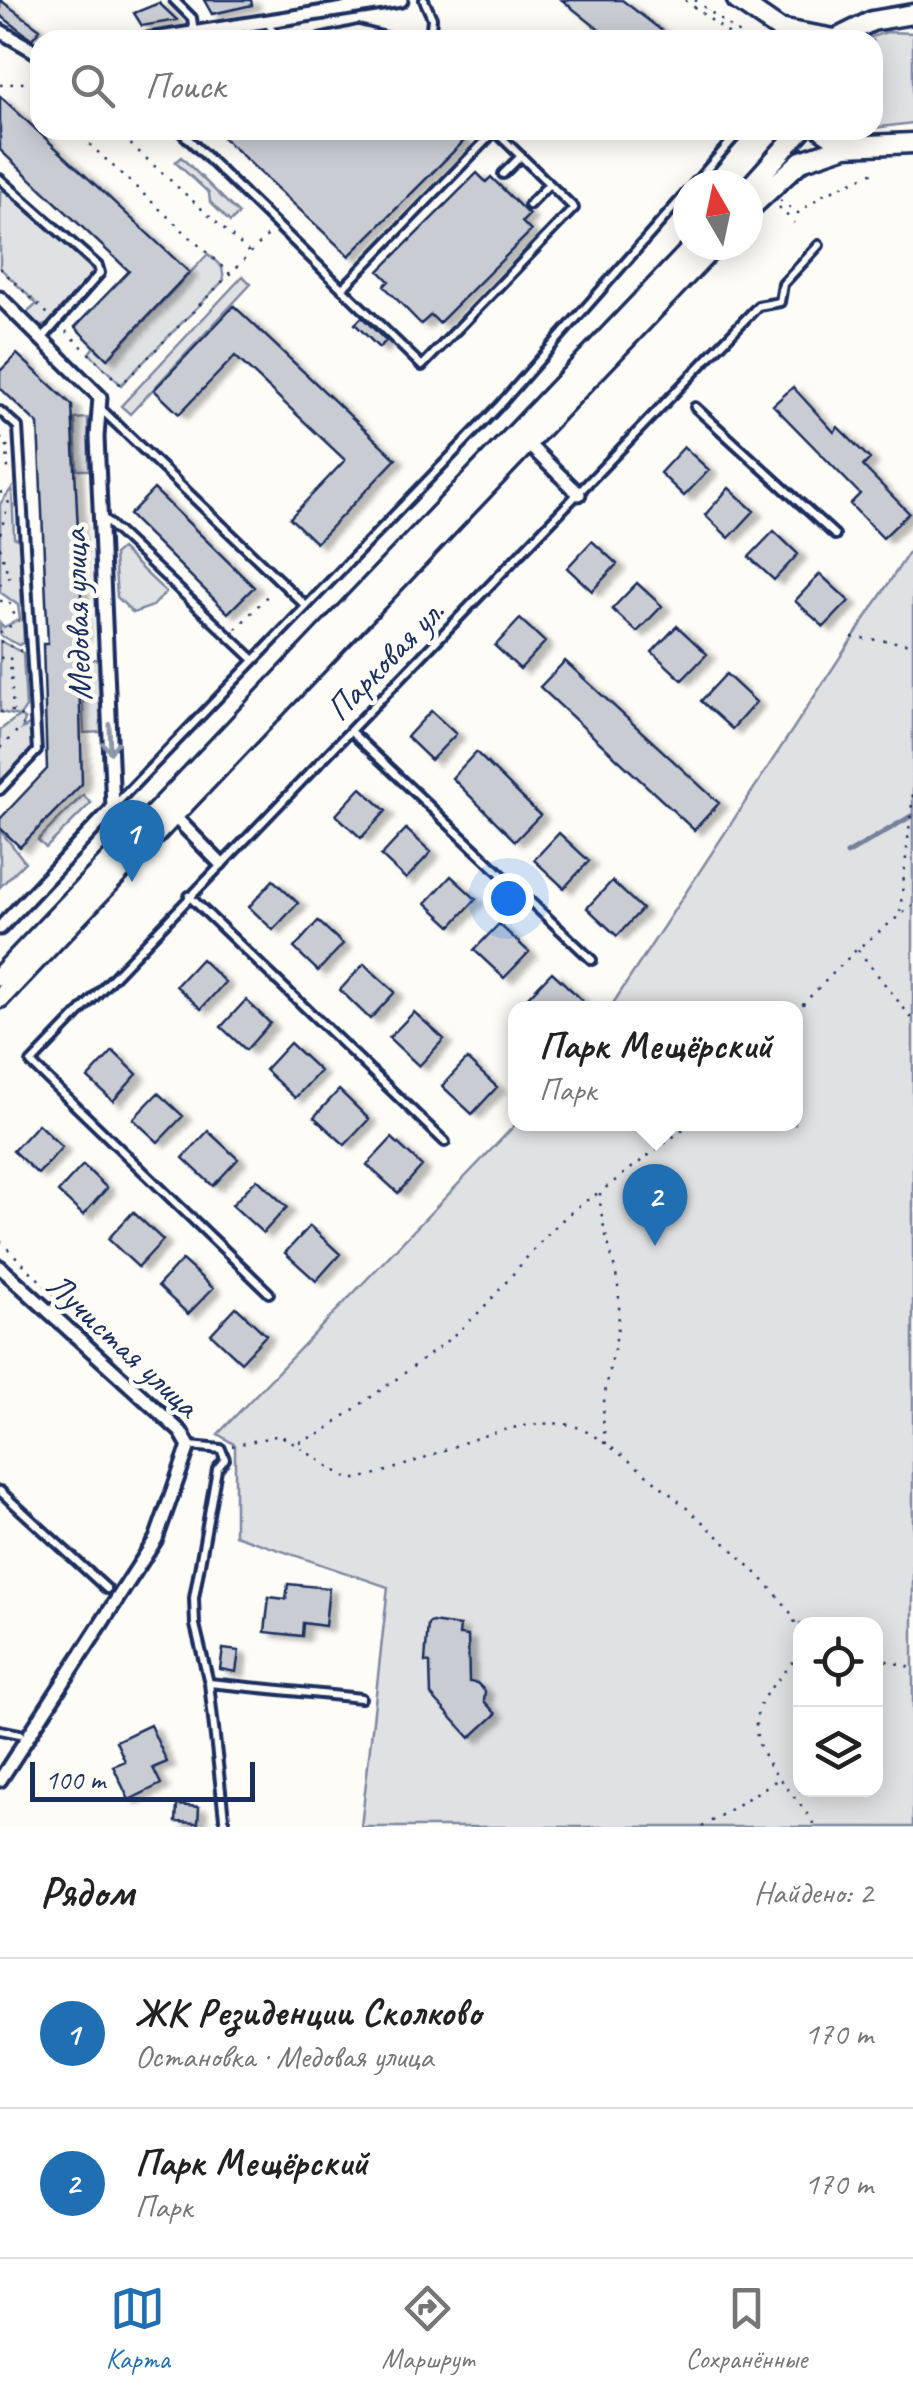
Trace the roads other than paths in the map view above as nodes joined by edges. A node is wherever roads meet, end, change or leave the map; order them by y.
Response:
1 (174, 0) edge
2 (400, 0) edge
3 (424, 0) edge
4 (737, 0) edge
5 (339, 5) edge
6 (913, 14) edge
7 (268, 22) junction
8 (194, 30) edge
9 (215, 30) edge
10 (272, 30) edge
11 (431, 30) edge
12 (782, 30) edge
13 (854, 30) edge
14 (0, 31) edge
15 (30, 48) edge
16 (189, 140) edge
17 (485, 140) edge
18 (505, 140) edge
19 (732, 140) edge
20 (792, 140) edge
21 (837, 140) edge
22 (913, 143) edge
23 (846, 146) junction
24 (521, 156) junction
25 (706, 170) edge
26 (763, 172) edge
27 (503, 174) dead end
28 (0, 179) edge
29 (550, 184) junction
30 (763, 196) edge
31 (529, 204) dead end
32 (673, 208) edge
33 (820, 245) dead end
34 (680, 260) edge
35 (701, 260) edge
36 (342, 289) junction
37 (0, 299) edge
38 (41, 340) junction
39 (101, 403) junction
40 (695, 407) dead end
41 (0, 412) edge
42 (528, 444) junction
43 (580, 494) junction
44 (100, 516) junction
45 (835, 535) dead end
46 (306, 606) junction
47 (254, 660) junction
48 (351, 732) junction
49 (0, 790) edge
50 (112, 808) junction
51 (174, 816) junction
52 (220, 863) junction
53 (189, 896) junction
54 (0, 928) edge
55 (592, 960) dead end
56 (0, 976) edge
57 (0, 998) edge
58 (445, 1142) dead end
59 (0, 1267) edge
60 (269, 1293) dead end
61 (189, 1446) junction
62 (0, 1490) edge
63 (108, 1589) dead end
64 (209, 1682) junction
65 (360, 1698) dead end
66 (0, 1730) edge
67 (20, 1734) dead end
68 (0, 1780) edge
69 (226, 1827) edge

1 - 8 lane
2 - 5 street
3 - 11 lane
4 - 12 street
5 - 7 street
6 - 13 street
7 - 9 street
7 - 10 lane
14 - 15 street
16 - 36 lane
17 - 36 lane
18 - 24 lane
19 - 25 lane
20 - 26 street
21 - 23 street
22 - 23 street
23 - 30 street
24 - 27 lane
24 - 29 lane
28 - 38 lane
29 - 31 lane
29 - 36 lane
32 - 46 lane
33 - 43 lane, Парковая ул.
34 - 56 street
35 - 42 street
37 - 38 street
38 - 39 street
39 - 44 street, Медовая улица
39 - 46 lane
40 - 45 lane
41 - 49 lane
42 - 43 street
42 - 51 street
43 - 48 lane, Парковая ул.
44 - 47 lane
44 -> 50 street, Медовая улица
46 - 47 lane
47 - 50 lane
48 - 52 lane, Парковая ул.
48 - 55 lane
50 - 54 street
51 - 52 street
51 - 57 street
52 - 53 lane, Парковая ул.
53 - 58 lane
53 - 60 lane, Парковая ул.
59 - 61 street, Лучистая улица
61 - 64 lane
61 - 68 street, Лучистая улица
62 - 63 lane
64 - 65 lane
64 - 69 lane
66 - 67 lane

